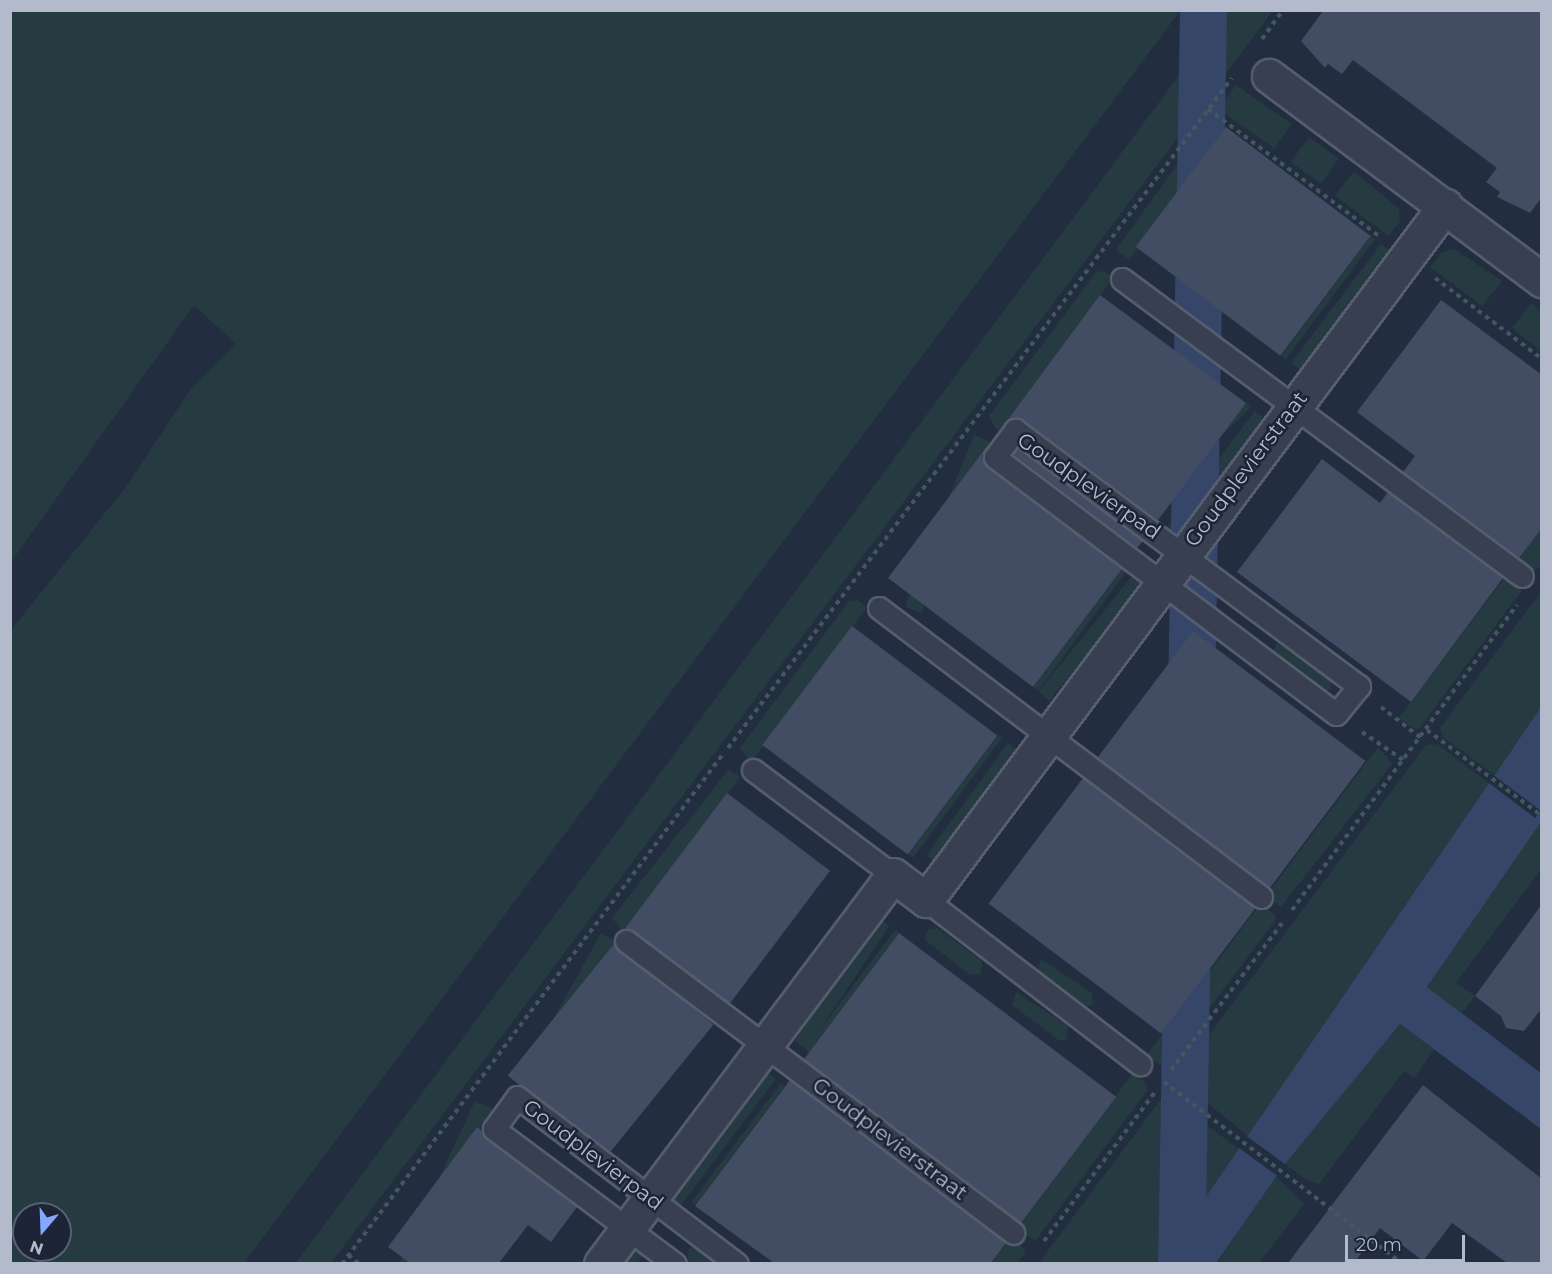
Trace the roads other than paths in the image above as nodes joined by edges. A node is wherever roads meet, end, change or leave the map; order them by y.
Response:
1 (1254, 72) road end
2 (1445, 206) junction
3 (1541, 278) edge
4 (1122, 279) dead end
5 (1293, 406) junction
6 (1184, 554) junction
7 (1522, 576) dead end
8 (1162, 583) junction
9 (879, 608) dead end
10 (1050, 734) junction
11 (753, 770) dead end
12 (893, 875) junction
13 (1262, 897) dead end
14 (926, 900) junction
15 (626, 941) dead end
16 (766, 1044) junction
17 (1140, 1064) road end
18 (651, 1198) junction
19 (628, 1228) junction
20 (1013, 1233) dead end
21 (601, 1263) edge
22 (675, 1263) edge
23 (737, 1263) edge

1 - 2 street
2 - 3 street
2 - 5 street, Goudplevierstraat
4 - 5 lane
5 - 6 street, Goudplevierstraat
5 - 7 lane
6 - 8 street, Goudplevierstraat
6 - 8 lane, Goudplevierpad
6 - 8 lane, Goudplevierpad
8 - 10 street, Goudplevierstraat
9 - 10 lane
10 - 13 lane
10 - 14 street, Goudplevierstraat
11 - 12 lane
12 - 14 street
12 - 16 street
14 - 17 lane
15 - 16 lane, Goudplevierstraat
16 - 18 street
16 - 20 lane, Goudplevierstraat
18 - 19 street
18 - 19 lane, Goudplevierpad
18 - 23 lane, Goudplevierpad
19 - 21 street
19 - 22 lane, Goudplevierpad

